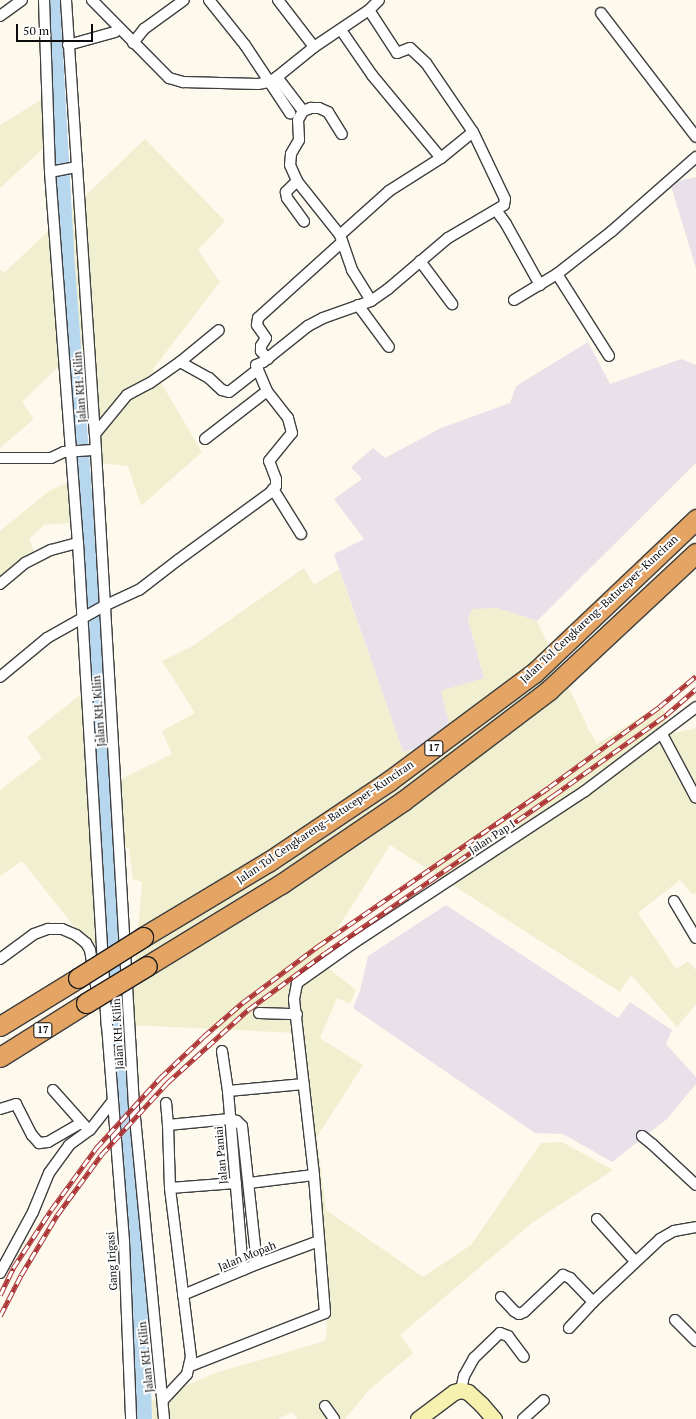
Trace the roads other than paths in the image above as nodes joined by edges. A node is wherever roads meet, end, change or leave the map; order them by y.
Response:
1 (22, 0) edge
2 (44, 0) edge
3 (66, 0) edge
4 (92, 0) edge
5 (184, 0) edge
6 (209, 0) edge
7 (278, 0) edge
8 (378, 0) edge
9 (369, 10) junction
10 (601, 13) dead end
11 (0, 16) edge
12 (341, 30) junction
13 (115, 32) dead end
14 (133, 42) junction
15 (68, 44) junction
16 (314, 47) junction
17 (273, 79) junction
18 (303, 112) junction
19 (290, 113) dead end
20 (473, 132) junction
21 (342, 134) dead end
22 (696, 136) edge
23 (696, 157) edge
24 (441, 158) junction
25 (73, 168) junction
26 (53, 171) junction
27 (297, 181) junction
28 (496, 210) junction
29 (304, 221) dead end
30 (341, 239) junction
31 (420, 261) junction
32 (557, 274) junction
33 (540, 285) junction
34 (514, 300) dead end
35 (371, 301) junction
36 (452, 304) dead end
37 (358, 305) junction
38 (219, 330) dead end
39 (389, 347) dead end
40 (609, 356) dead end
41 (268, 359) junction
42 (180, 362) junction
43 (258, 369) junction
44 (267, 391) junction
45 (95, 434) junction
46 (205, 439) dead end
47 (84, 451) junction
48 (0, 458) edge
49 (273, 489) junction
50 (696, 519) edge
51 (301, 534) dead end
52 (78, 543) junction
53 (696, 553) edge
54 (0, 584) edge
55 (101, 608) junction
56 (84, 618) junction
57 (0, 675) edge
58 (696, 707) edge
59 (662, 734) junction
60 (696, 798) edge
61 (674, 901) dead end
62 (696, 938) edge
63 (0, 959) edge
64 (259, 1013) dead end
65 (297, 1014) junction
66 (107, 1025) junction
67 (0, 1026) edge
68 (222, 1051) dead end
69 (0, 1057) edge
70 (304, 1084) junction
71 (53, 1090) dead end
72 (228, 1091) junction
73 (113, 1101) junction
74 (166, 1103) dead end
75 (0, 1109) edge
76 (230, 1119) junction
77 (81, 1123) junction
78 (168, 1125) junction
79 (90, 1130) junction
80 (642, 1136) dead end
81 (314, 1175) junction
82 (236, 1183) junction
83 (249, 1183) junction
84 (696, 1186) edge
85 (170, 1188) junction
86 (597, 1219) dead end
87 (696, 1227) edge
88 (319, 1241) junction
89 (635, 1261) junction
90 (257, 1264) junction
91 (243, 1270) junction
92 (0, 1273) edge
93 (183, 1295) junction
94 (501, 1297) dead end
95 (593, 1302) junction
96 (675, 1320) dead end
97 (569, 1328) dead end
98 (696, 1341) edge
99 (524, 1357) dead end
100 (190, 1366) junction
101 (461, 1390) junction
102 (163, 1400) junction
103 (544, 1400) dead end
104 (325, 1406) dead end
105 (131, 1419) edge
106 (164, 1419) edge
107 (334, 1419) edge
108 (418, 1419) edge
109 (494, 1419) edge
110 (523, 1419) edge

1 - 11 street
2 - 26 street, Jalan KH. Kilin
3 - 15 street, Jalan KH. Kilin
4 - 14 street
5 - 14 street
6 - 17 street
7 - 16 street
8 - 9 street
9 - 12 street
9 - 20 street
10 - 22 street
12 - 16 street
12 - 24 street
13 - 15 street
14 - 17 street
15 - 25 street, Jalan KH. Kilin
16 - 17 street
17 - 18 street
17 - 19 street
18 - 21 street
18 - 27 street
20 - 24 street
20 - 28 street
23 - 32 street
24 - 30 street
25 - 26 street
25 - 45 street, Jalan KH. Kilin
26 - 47 street, Jalan KH. Kilin
27 - 29 street
27 - 30 street
28 - 31 street
28 - 33 street
30 - 35 street
30 - 41 street
31 - 35 street
31 - 36 street
32 - 33 street
32 - 40 street
33 - 34 street
35 - 37 street
37 - 39 street
37 - 41 street
38 - 42 street
41 - 43 street
42 - 43 street
42 - 45 street
43 - 44 street
44 - 46 street
44 - 49 street
45 - 47 street, Jalan KH. Kilin
47 - 48 street
47 - 52 street, Jalan KH. Kilin
47 - 55 street, Jalan KH. Kilin
49 - 51 street
49 - 55 street
50 - 67 highway, Jalan Tol Cengkareng–Batuceper–Kunciran / 17, bridge
52 - 54 street
52 - 56 street, Jalan KH. Kilin
53 - 69 highway, 17, bridge
55 - 56 street
55 - 102 street, Jalan KH. Kilin
56 - 57 street
56 - 66 street, Jalan KH. Kilin
58 - 59 street, Jalan Pap I
59 - 60 street
59 - 65 street, Jalan Pap I
61 - 62 street
63 - 66 street
64 - 65 street
65 - 70 street
66 - 73 street, Jalan KH. Kilin
68 - 72 street
70 - 72 street
70 - 81 street
71 - 77 street
72 - 76 street
73 - 79 street
73 - 105 street, Gang Irigasi
74 - 78 street
75 - 77 street
76 - 78 street
76 - 82 street, Jalan Paniai
76 - 83 street, Jalan Paniai
77 - 79 street
78 - 85 street
79 - 92 street
80 - 84 street
81 - 83 street
81 - 88 street
82 - 85 street
82 - 91 street, Jalan Paniai
83 - 90 street, Jalan Paniai
85 - 93 street
86 - 89 street
87 - 89 street
88 - 90 street, Jalan Mopah
88 - 100 street
89 - 95 street
90 - 91 street, Jalan Mopah
91 - 93 street, Jalan Mopah
93 - 100 street
94 - 95 street
95 - 97 street
96 - 98 street
99 - 101 street
100 - 102 street
101 - 108 street
101 - 109 street
102 - 106 street, Jalan KH. Kilin
103 - 110 street
104 - 107 street

